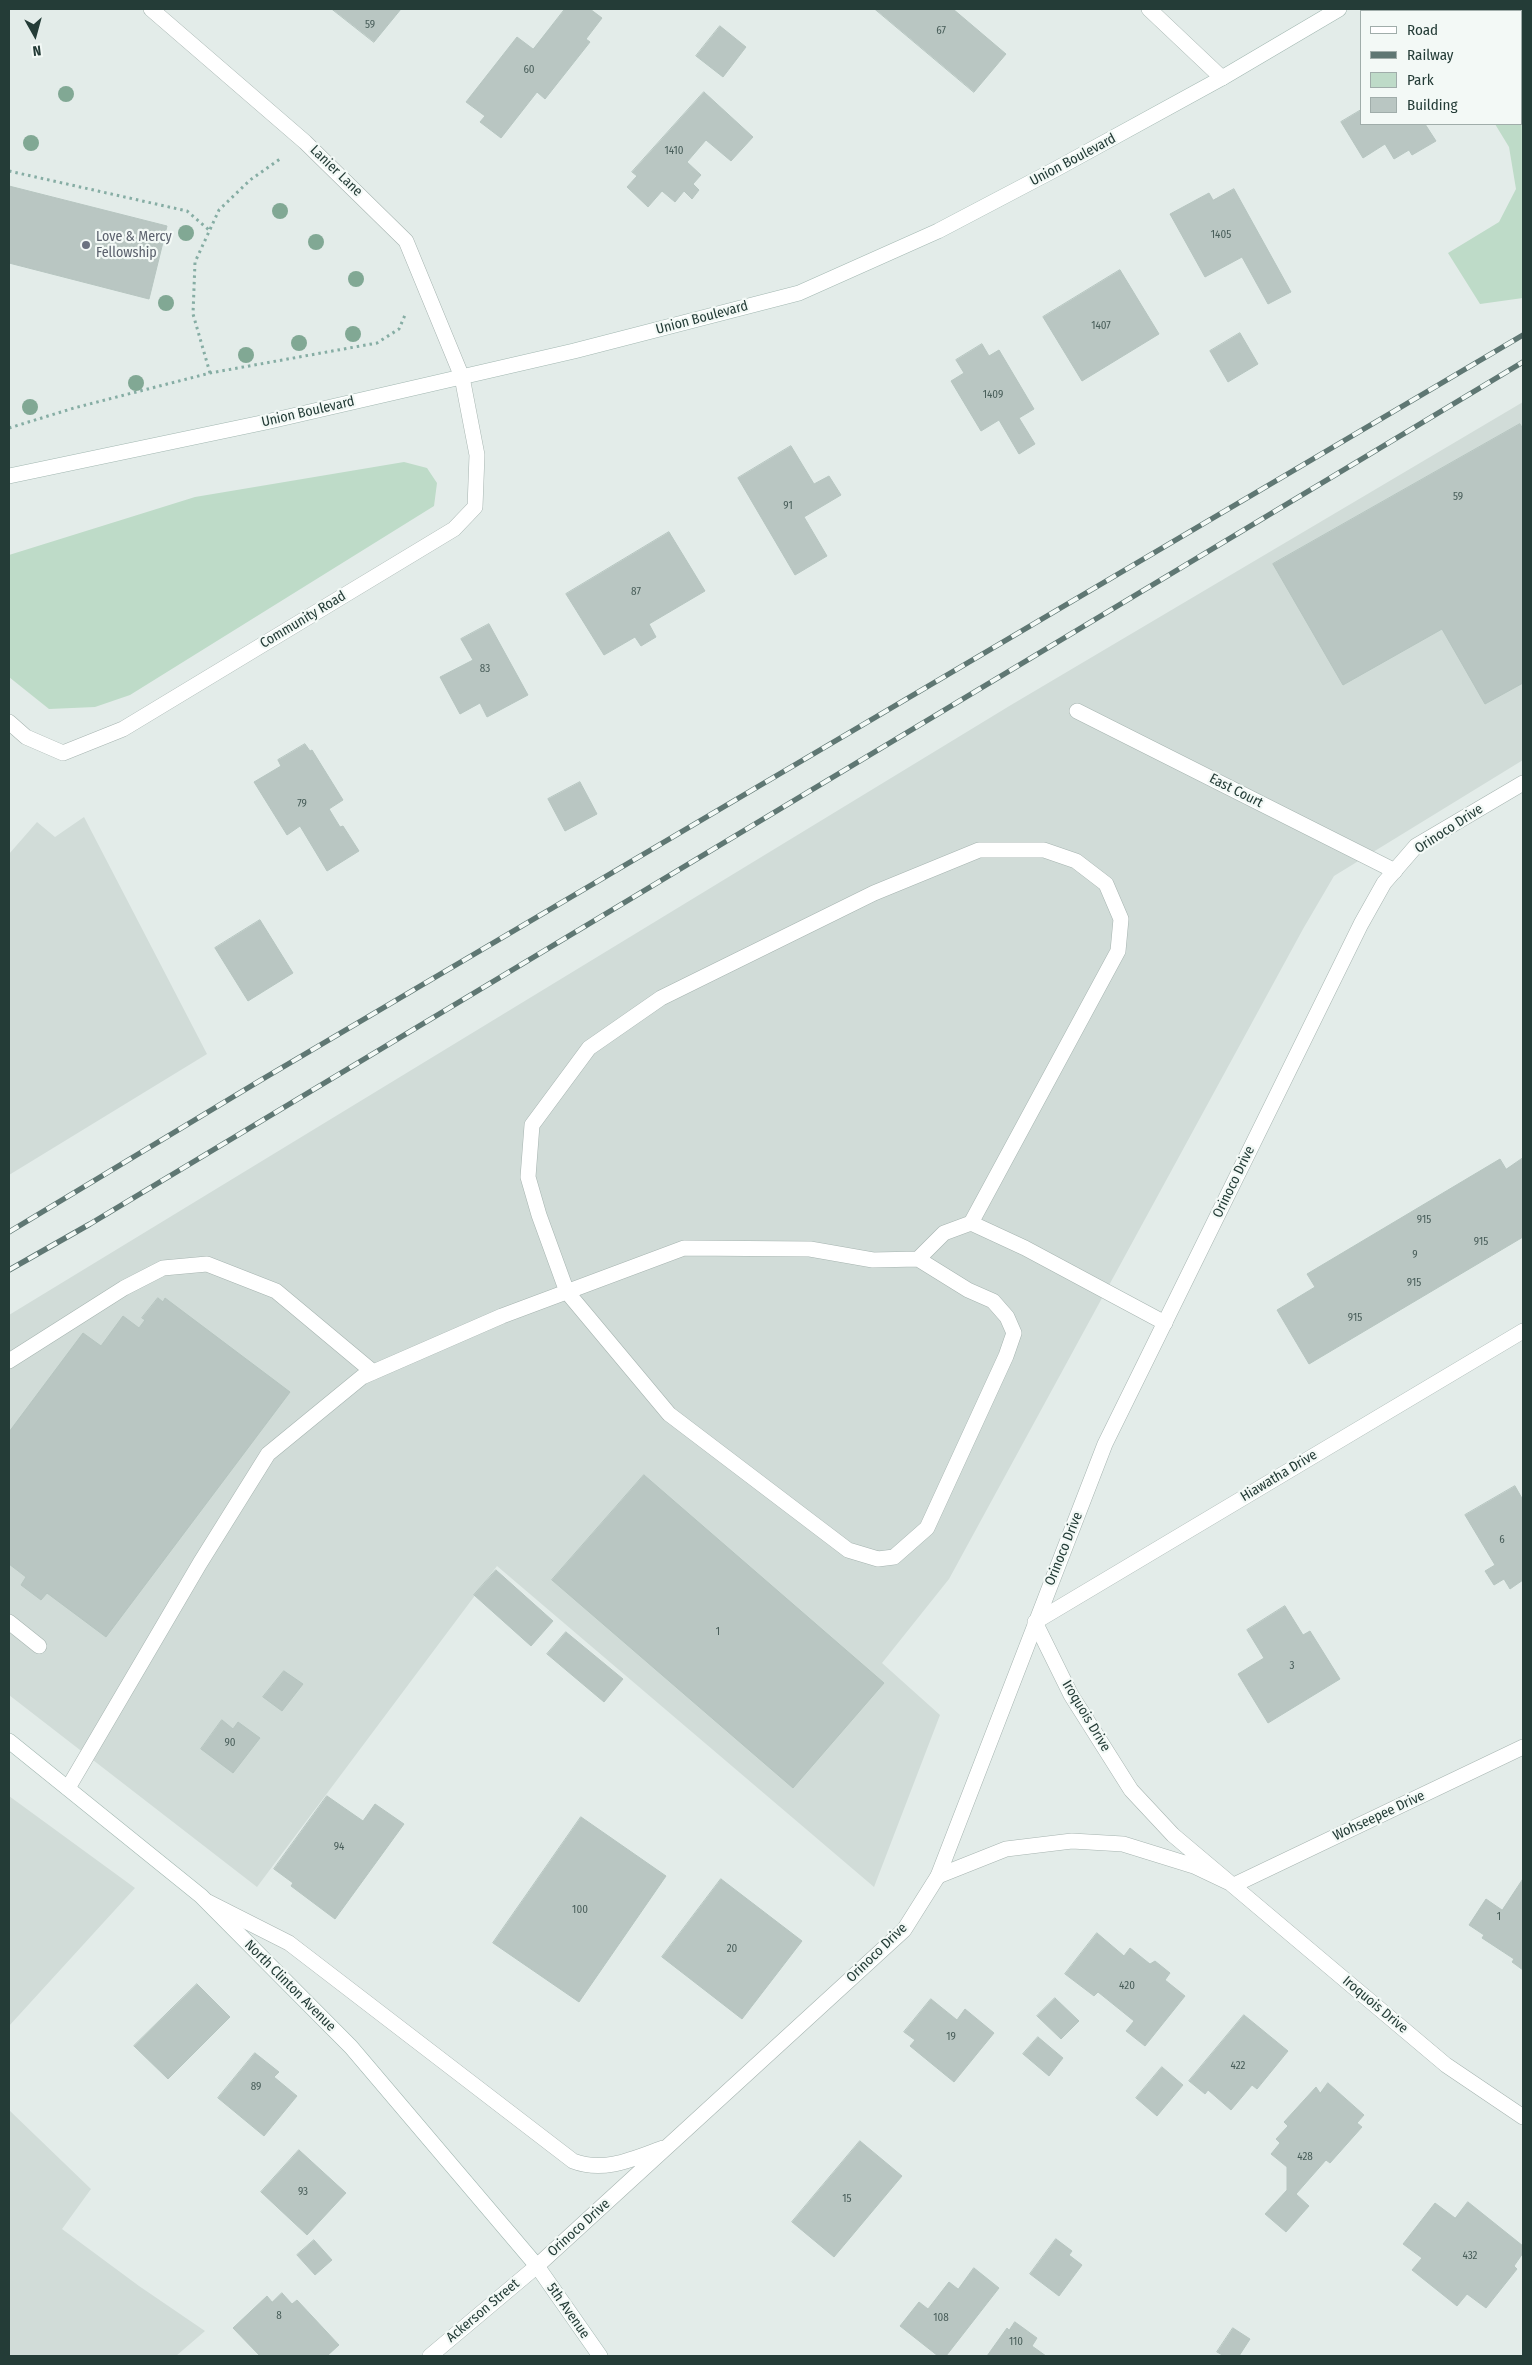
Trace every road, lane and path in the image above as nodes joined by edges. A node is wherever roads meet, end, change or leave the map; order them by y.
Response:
1 (150, 9) edge
2 (1150, 9) edge
3 (1339, 9) edge
4 (1222, 78) junction
5 (305, 142) junction
6 (9, 171) edge
7 (209, 230) junction
8 (408, 309) dead end
9 (210, 373) junction
10 (462, 377) junction
11 (9, 428) edge
12 (9, 476) edge
13 (1077, 711) dead end
14 (9, 722) edge
15 (1523, 782) edge
16 (1395, 871) junction
17 (971, 1223) junction
18 (918, 1259) junction
19 (567, 1292) junction
20 (1165, 1323) junction
21 (1523, 1330) edge
22 (9, 1360) edge
23 (373, 1372) junction
24 (9, 1622) edge
25 (1035, 1622) junction
26 (39, 1646) dead end
27 (9, 1741) edge
28 (1523, 1747) edge
29 (68, 1788) junction
30 (938, 1876) junction
31 (1234, 1885) junction
32 (206, 1900) junction
33 (1523, 2117) edge
34 (671, 2145) junction
35 (536, 2266) junction
36 (430, 2356) edge
37 (600, 2356) edge

1 - 5 street, Lanier Lane
2 - 4 street
3 - 4 street, Union Boulevard
4 - 10 street, Union Boulevard
5 - 7 path
5 - 10 street, Lanier Lane
6 - 7 path
7 - 9 path
8 - 9 path
9 - 11 path
10 - 12 street, Union Boulevard
10 - 14 street, Community Road
13 - 16 street, East Court
15 - 16 street, Orinoco Drive
16 - 20 street, Orinoco Drive
17 - 18 street
17 - 19 street
17 - 20 street
18 - 19 street
18 - 19 street
19 - 23 street
20 - 25 street, Orinoco Drive
21 - 25 street, Hiawatha Drive
22 - 23 street
23 - 29 street
24 - 26 street
25 - 30 street, Orinoco Drive
25 - 31 street, Iroquois Drive
27 - 29 street, North Clinton Avenue
28 - 31 street, Wohseepee Drive
29 - 32 street, North Clinton Avenue
30 - 31 street, Iroquois Drive
30 - 34 street, Orinoco Drive
31 - 33 street, Iroquois Drive
32 - 34 street
32 - 35 street, North Clinton Avenue
34 - 35 street, Orinoco Drive
35 - 36 street, Ackerson Street
35 - 37 street, 5th Avenue

